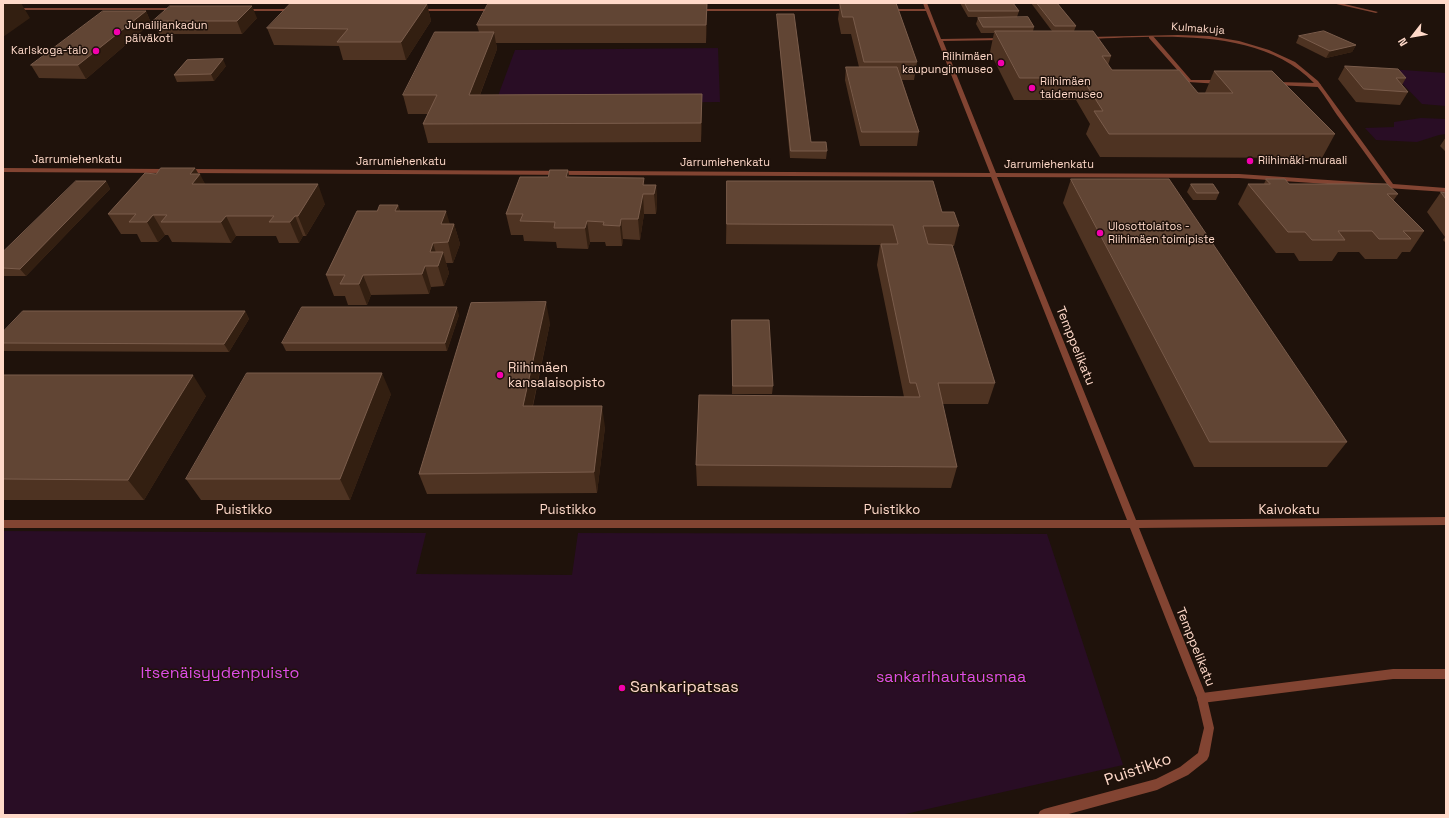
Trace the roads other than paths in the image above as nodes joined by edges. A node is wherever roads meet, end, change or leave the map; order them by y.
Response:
1 (1334, 3) edge
2 (927, 6) edge
3 (3, 9) edge
4 (177, 9) edge
5 (240, 10) edge
6 (303, 10) edge
7 (414, 10) edge
8 (500, 10) edge
9 (693, 10) edge
10 (854, 10) edge
11 (883, 10) edge
12 (1376, 12) dead end
13 (1151, 37) junction
14 (1082, 38) edge
15 (1012, 39) edge
16 (940, 40) junction
17 (1227, 82) edge
18 (1272, 84) edge
19 (1318, 85) junction
20 (3, 170) edge
21 (994, 175) junction
22 (1391, 185) junction
23 (1446, 190) edge
24 (1446, 521) edge
25 (3, 524) edge
26 (1133, 524) junction
27 (1446, 674) edge
28 (1202, 698) junction
29 (1044, 815) edge

1 - 12 street
2 - 11 street
2 - 16 street, Temppelikatu
3 - 4 street
5 - 6 street
7 - 8 street
9 - 10 street
13 - 14 street, Kulmakuja
13 - 17 street
13 - 19 street, Kulmakuja
15 - 16 street
16 - 21 street, Temppelikatu
18 - 19 street
19 - 22 street, Kulmakuja
20 - 21 street, Jarrumiehenkatu
21 - 22 street, Jarrumiehenkatu
21 - 26 street, Temppelikatu
22 - 23 street, Jarrumiehenkatu
24 - 26 street, Kaivokatu
25 - 26 street, Puistikko
26 - 28 street, Temppelikatu
27 - 28 street
28 - 29 street, Puistikko

